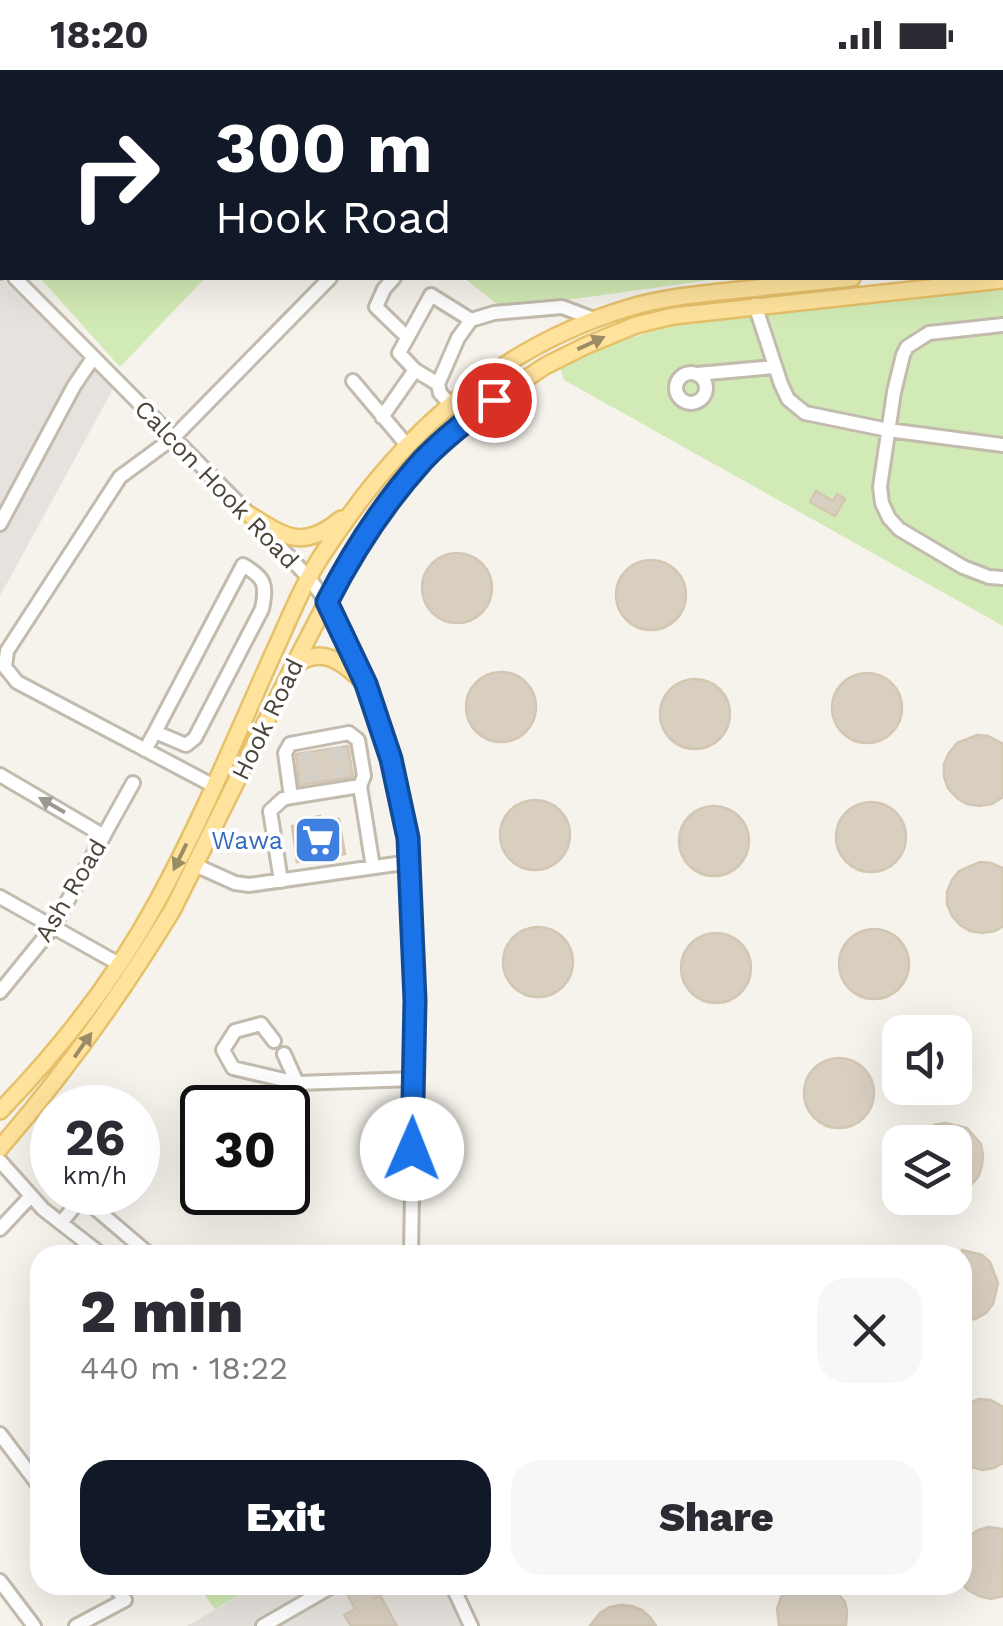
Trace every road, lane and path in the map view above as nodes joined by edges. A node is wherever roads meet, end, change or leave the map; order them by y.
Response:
1 (17, 280) edge
2 (328, 280) edge
3 (392, 280) edge
4 (835, 280) edge
5 (1003, 280) edge
6 (751, 290) edge
7 (594, 319) junction
8 (471, 320) junction
9 (1003, 325) edge
10 (407, 338) junction
11 (93, 358) junction
12 (774, 367) junction
13 (415, 370) junction
14 (718, 372) junction
15 (696, 374) junction
16 (353, 381) dead end
17 (438, 384) junction
18 (706, 387) junction
19 (451, 405) junction
20 (382, 416) junction
21 (888, 430) junction
22 (173, 438) junction
23 (406, 444) junction
24 (1003, 445) edge
25 (364, 494) junction
26 (250, 515) junction
27 (0, 524) edge
28 (308, 577) junction
29 (1003, 578) edge
30 (327, 602) junction
31 (293, 667) junction
32 (366, 684) junction
33 (155, 732) junction
34 (145, 750) junction
35 (0, 775) edge
36 (132, 783) dead end
37 (214, 786) junction
38 (360, 786) junction
39 (291, 797) junction
40 (104, 836) junction
41 (410, 862) junction
42 (196, 865) junction
43 (373, 867) junction
44 (282, 881) junction
45 (0, 896) edge
46 (54, 927) junction
47 (119, 964) junction
48 (0, 992) edge
49 (274, 1041) dead end
50 (284, 1054) dead end
51 (414, 1079) junction
52 (297, 1083) junction
53 (0, 1111) edge
54 (0, 1148) edge
55 (0, 1161) edge
56 (30, 1195) edge
57 (30, 1197) edge
58 (52, 1215) edge
59 (61, 1223) junction
60 (0, 1229) edge
61 (89, 1245) edge
62 (138, 1245) edge
63 (411, 1245) edge
64 (0, 1434) edge
65 (30, 1474) edge
66 (0, 1581) edge
67 (121, 1595) edge
68 (317, 1595) edge
69 (457, 1595) edge
70 (34, 1626) edge
71 (76, 1626) edge
72 (263, 1626) edge
73 (472, 1626) edge

1 - 11 street, Calcon Hook Road
2 - 22 street
3 - 10 street
4 - 6 main road, Hook Road
5 - 6 main road, Hook Road
6 - 7 main road, Hook Road
6 - 12 street
30 -> 6 main road, Hook Road
7 - 8 street
7 - 19 main road, Hook Road
8 - 10 street
8 - 17 street
9 - 21 street
10 - 13 street
11 - 22 street, Calcon Hook Road
11 - 27 street
12 - 14 street
12 - 21 street
13 - 17 street
13 - 20 street
14 - 15 street
14 - 18 street
15 - 18 street
15 - 18 street
16 - 20 street
17 - 19 street
19 - 23 main road, Hook Road
20 - 23 street
21 - 24 street
21 - 29 street
22 - 26 street, Calcon Hook Road
22 - 34 street
23 - 25 main road, Hook Road
25 - 26 main road
25 - 28 main road, Hook Road
26 - 28 street, Calcon Hook Road
28 - 30 street, Calcon Hook Road
28 - 37 main road, Hook Road
30 - 31 main road, Hook Road
30 - 32 street, Calcon Hook Road
31 - 32 main road
31 - 42 main road, Hook Road
32 - 41 street, Calcon Hook Road
33 - 33 street
33 - 34 street
34 - 37 street
40 -> 35 street
36 - 40 street, Ash Road
37 -> 47 main road, Hook Road
38 - 39 street
38 - 39 street
38 - 43 street
39 - 44 street
40 - 46 street, Ash Road
41 - 43 street
41 - 51 street, Calcon Hook Road
42 - 44 street
54 -> 42 main road, Hook Road
43 - 44 street
45 - 46 street
46 - 47 street
46 - 48 street, Ash Road
47 - 53 main road, Hook Road
49 - 52 street
50 - 52 street
51 - 52 street
51 - 63 street, Calcon Hook Road
55 - 56 street
57 - 60 street
58 - 59 street
59 - 61 street
59 - 62 street
64 - 65 street
66 - 70 street
67 - 71 street
68 - 72 street
69 - 73 street

